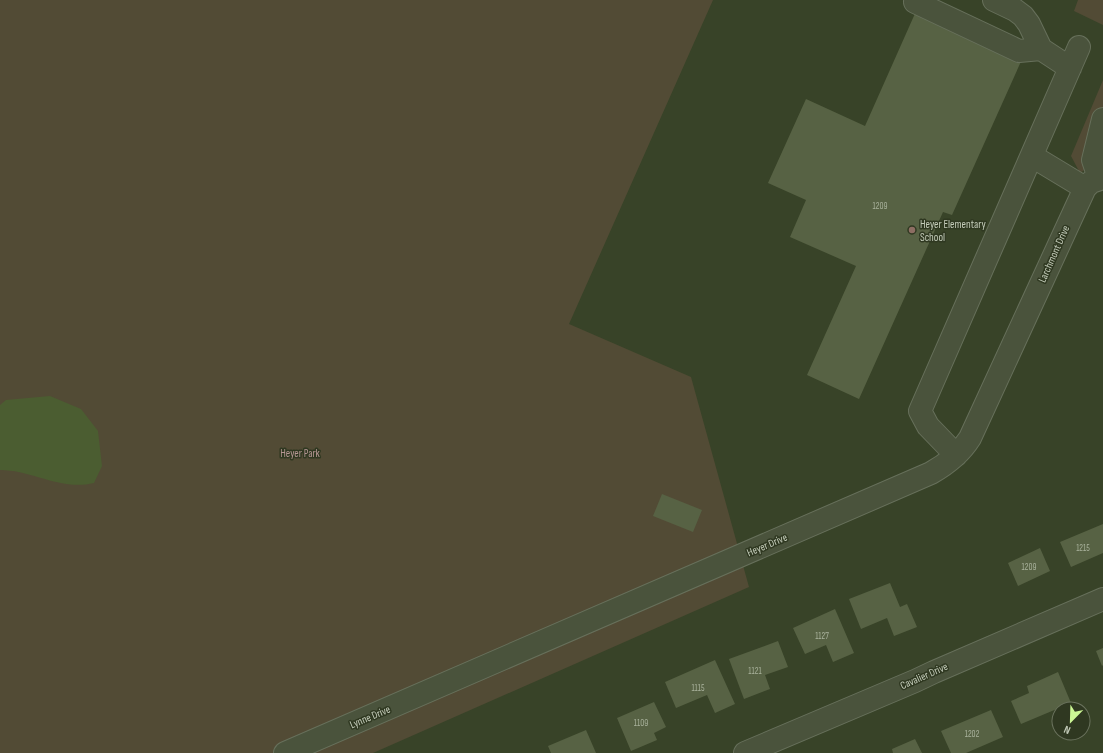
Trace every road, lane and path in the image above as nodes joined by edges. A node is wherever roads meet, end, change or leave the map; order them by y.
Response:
1 (924, 0) edge
2 (994, 0) edge
3 (1079, 47) dead end
4 (1041, 49) junction
5 (1070, 68) junction
6 (1103, 119) edge
7 (1032, 156) junction
8 (1096, 181) edge
9 (1015, 340) joint
10 (956, 456) junction
11 (1103, 599) edge
12 (454, 680) joint
13 (285, 753) edge
14 (745, 753) edge

1 - 4 street
2 - 4 street
3 - 5 street
4 - 5 street
5 - 7 street
6 - 8 street
7 - 8 street
7 - 10 street
8 - 9 street, Larchmont Drive
9 - 10 street, Heyer Drive
10 - 12 street, Heyer Drive
11 - 14 street, Cavalier Drive
12 - 13 street, Lynne Drive

